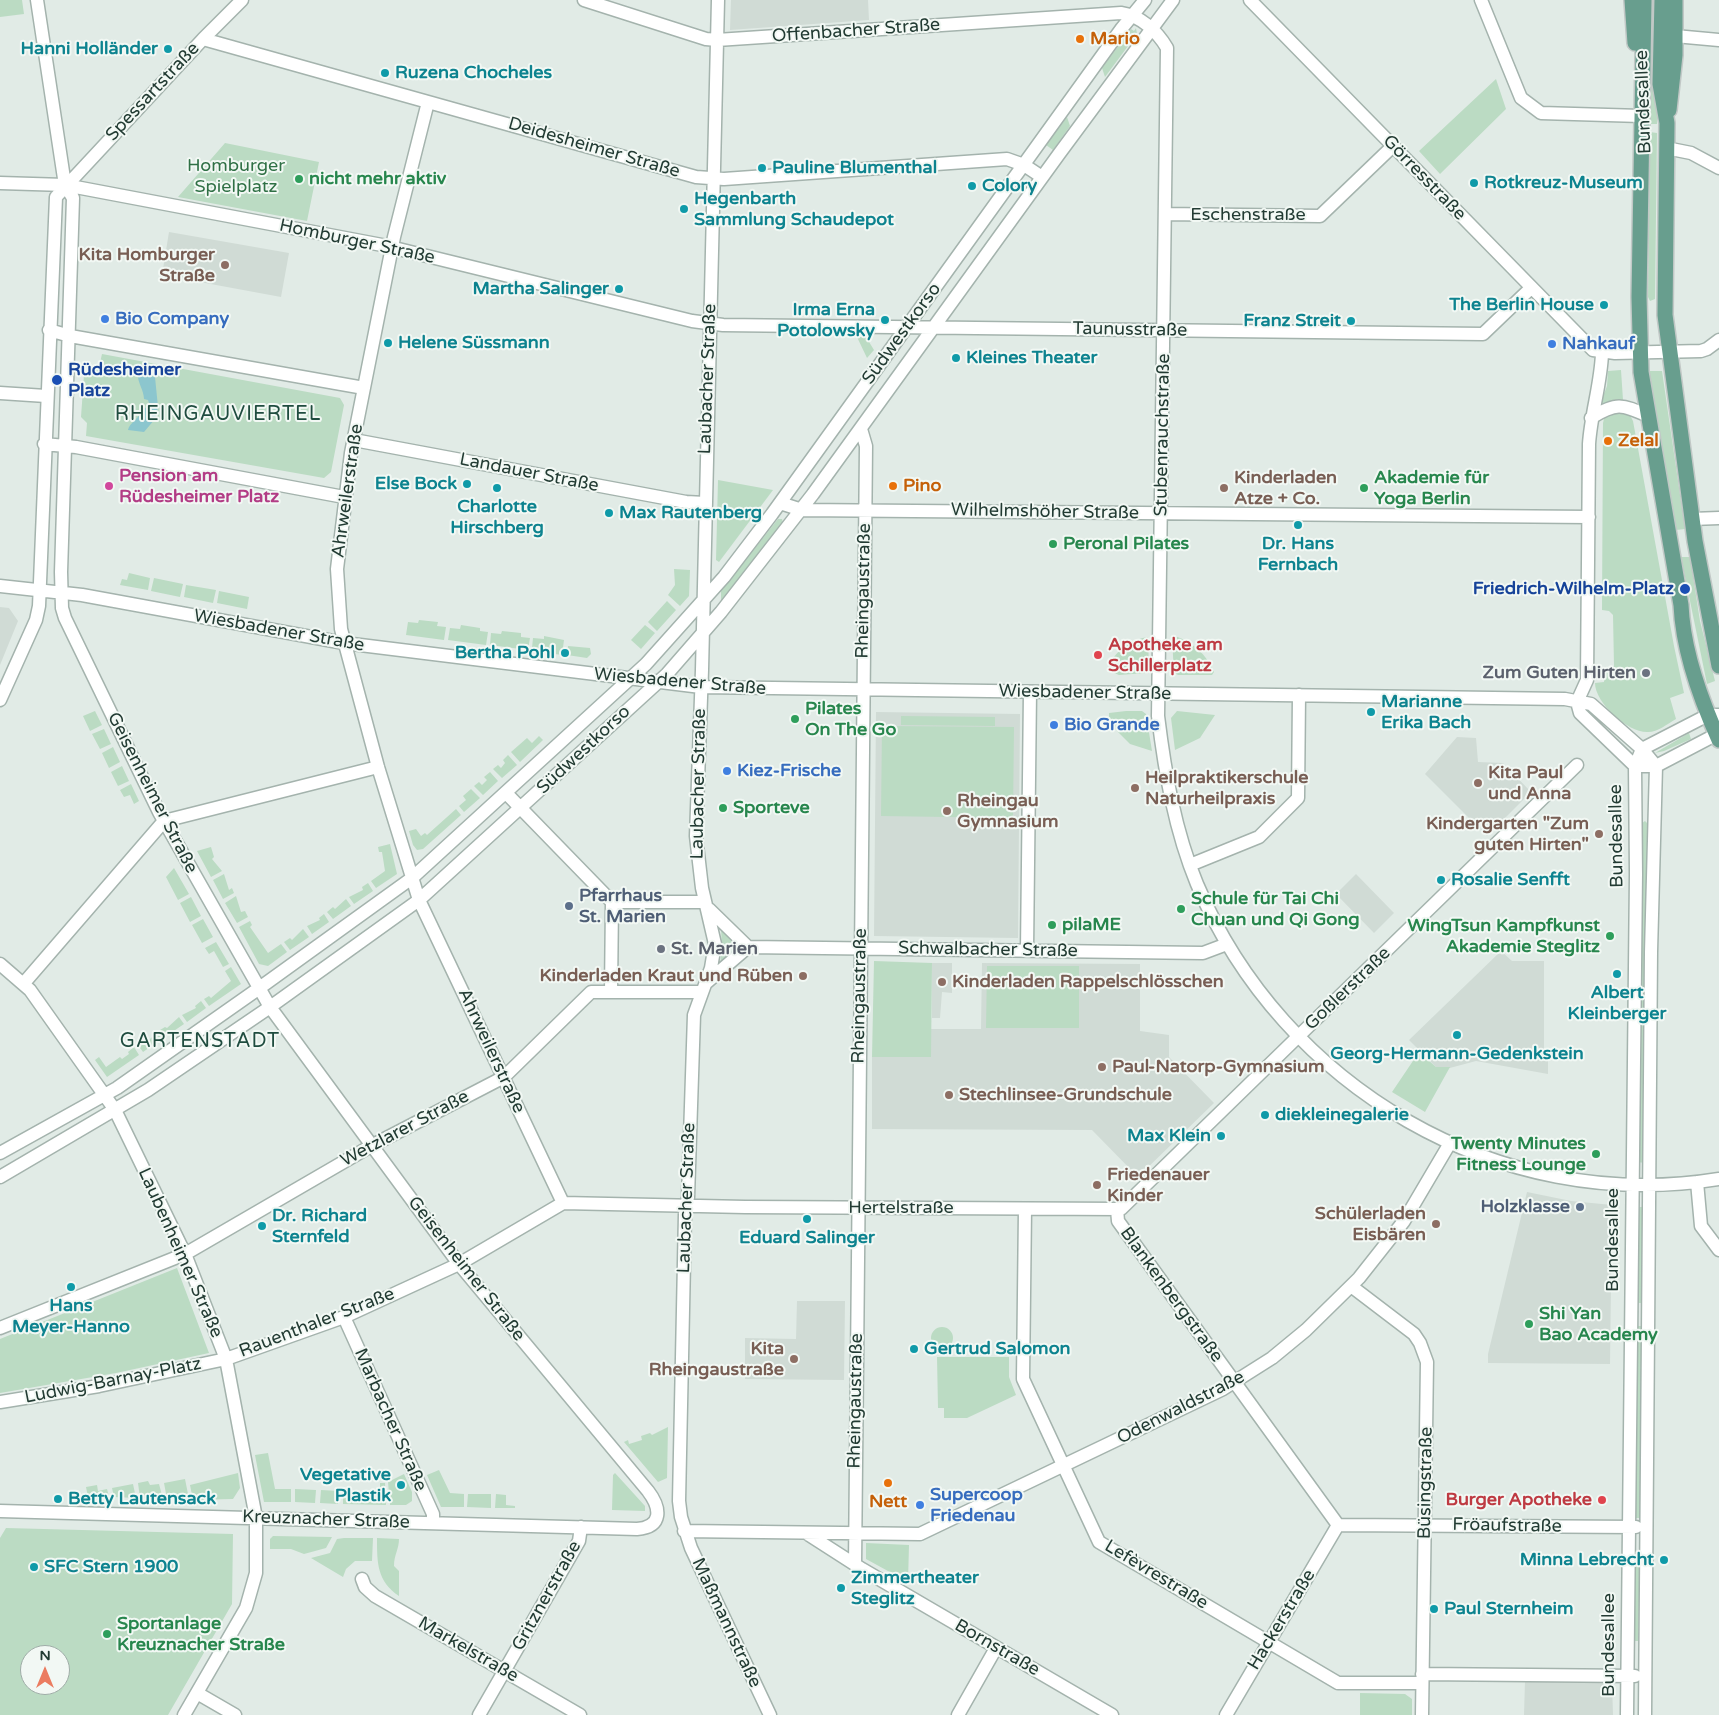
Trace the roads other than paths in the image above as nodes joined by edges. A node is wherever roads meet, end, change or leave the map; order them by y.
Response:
1 (37, 0) edge
2 (242, 0) edge
3 (584, 0) edge
4 (718, 0) edge
5 (1145, 0) edge
6 (1173, 0) edge
7 (1250, 0) edge
8 (1481, 0) edge
9 (1632, 0) edge
10 (1644, 0) edge
11 (1662, 0) edge
12 (1675, 0) edge
13 (1133, 15) junction
14 (1150, 28) junction
15 (1675, 36) junction
16 (203, 39) junction
17 (717, 40) junction
18 (1719, 40) edge
19 (1642, 66) junction
20 (428, 102) junction
21 (1641, 116) junction
22 (1667, 123) junction
23 (1393, 146) junction
24 (1666, 148) junction
25 (1024, 165) junction
26 (1719, 168) edge
27 (1042, 177) junction
28 (713, 179) junction
29 (0, 182) edge
30 (65, 185) junction
31 (1165, 214) junction
32 (392, 248) junction
33 (1531, 288) junction
34 (1639, 307) junction
35 (1664, 307) junction
36 (709, 324) junction
37 (906, 327) junction
38 (933, 327) junction
39 (49, 330) junction
40 (1164, 330) junction
41 (70, 336) junction
42 (1719, 340) edge
43 (1640, 352) junction
44 (1669, 352) junction
45 (1602, 353) junction
46 (364, 388) junction
47 (0, 393) edge
48 (46, 396) junction
49 (1648, 416) junction
50 (1591, 418) junction
51 (861, 429) junction
52 (354, 440) junction
53 (44, 444) junction
54 (66, 445) junction
55 (344, 497) junction
56 (705, 503) junction
57 (780, 503) junction
58 (802, 510) junction
59 (865, 510) junction
60 (1162, 513) junction
61 (1588, 517) junction
62 (1719, 518) edge
63 (1692, 519) junction
64 (0, 586) edge
65 (39, 589) junction
66 (61, 592) junction
67 (703, 600) junction
68 (702, 633) junction
69 (344, 643) junction
70 (1719, 666) edge
71 (630, 680) junction
72 (657, 683) junction
73 (701, 687) junction
74 (864, 690) junction
75 (1030, 692) junction
76 (1160, 694) junction
77 (1299, 695) junction
78 (0, 700) edge
79 (1577, 702) junction
80 (1714, 715) edge
81 (1718, 736) edge
82 (1642, 748) junction
83 (1577, 765) dead end
84 (1635, 766) junction
85 (1656, 766) junction
86 (378, 767) junction
87 (506, 793) junction
88 (521, 808) junction
89 (164, 821) junction
90 (1190, 866) junction
91 (412, 878) junction
92 (418, 900) junction
93 (612, 902) junction
94 (706, 904) junction
95 (1227, 944) junction
96 (748, 947) junction
97 (861, 949) junction
98 (1027, 950) junction
99 (0, 964) edge
100 (24, 983) junction
101 (703, 988) junction
102 (258, 989) junction
103 (611, 992) junction
104 (270, 1007) junction
105 (1298, 1038) junction
106 (504, 1076) junction
107 (105, 1094) junction
108 (115, 1110) junction
109 (1450, 1143) junction
110 (371, 1146) junction
111 (0, 1153) edge
112 (0, 1177) edge
113 (1719, 1179) edge
114 (1697, 1182) junction
115 (1632, 1184) junction
116 (1650, 1184) junction
117 (562, 1203) junction
118 (686, 1206) junction
119 (858, 1208) junction
120 (1025, 1209) junction
121 (1117, 1209) junction
122 (1719, 1250) edge
123 (185, 1254) junction
124 (459, 1264) junction
125 (1351, 1286) junction
126 (344, 1317) junction
127 (0, 1328) edge
128 (226, 1359) junction
129 (1234, 1383) junction
130 (0, 1402) edge
131 (1064, 1465) junction
132 (0, 1511) edge
133 (256, 1518) junction
134 (433, 1523) junction
135 (651, 1525) joint
136 (1338, 1525) junction
137 (1426, 1525) junction
138 (581, 1527) junction
139 (1628, 1527) junction
140 (1646, 1527) junction
141 (684, 1531) junction
142 (806, 1533) junction
143 (855, 1533) junction
144 (855, 1564) junction
145 (362, 1579) dead end
146 (1269, 1642) junction
147 (996, 1648) junction
148 (504, 1671) junction
149 (1628, 1676) junction
150 (1645, 1676) junction
151 (1422, 1679) junction
152 (197, 1693) junction
153 (184, 1715) edge
154 (235, 1715) edge
155 (479, 1715) edge
156 (580, 1715) edge
157 (770, 1715) edge
158 (958, 1715) edge
159 (1112, 1715) edge
160 (1226, 1715) edge
161 (1422, 1715) edge
162 (1627, 1715) edge
163 (1645, 1715) edge

1 - 30 street, Geisenheimer Straße
2 - 16 street, Spessartstraße
3 - 17 street, Offenbacher Straße
4 - 17 street, Laubacher Straße
5 - 13 street, Südwestkorso
6 - 14 street, Südwestkorso
7 - 23 street, Görresstraße
8 - 21 street
9 - 19 main road
10 - 19 main road, Bundesallee
11 - 22 main road, Bundesallee
12 - 15 main road
13 - 14 street
13 - 17 street, Offenbacher Straße
13 - 25 street, Südwestkorso
14 - 27 street, Südwestkorso
14 - 31 street, Stubenrauchstraße
15 - 18 street
15 - 22 main road
16 - 20 street, Deidesheimer Straße
16 - 30 street, Spessartstraße
17 - 28 street, Laubacher Straße
19 - 21 main road, Bundesallee
20 - 28 street, Deidesheimer Straße
20 - 32 street, Ahrweilerstraße
21 - 34 main road, Bundesallee
22 - 24 main road, Bundesallee
23 - 31 street, Eschenstraße
23 - 33 street, Görresstraße
24 - 26 street
24 - 35 main road, Bundesallee
25 - 27 street
25 - 28 street, Deidesheimer Straße
25 - 37 street, Südwestkorso
27 - 38 street, Südwestkorso
28 - 36 street, Laubacher Straße
29 - 30 street, Homburger Straße
30 - 32 street, Homburger Straße
30 - 39 street
30 - 41 street, Geisenheimer Straße
31 - 40 street, Stubenrauchstraße
32 - 36 street, Homburger Straße
32 - 46 street, Ahrweilerstraße
33 - 40 street, Taunusstraße
33 - 45 street, Görresstraße
34 - 35 main road
34 - 43 main road, Bundesallee
35 - 44 main road, Bundesallee
36 - 37 street, Taunusstraße
36 - 56 street, Laubacher Straße
37 - 38 street, Taunusstraße
37 - 57 street, Südwestkorso
38 - 40 street, Taunusstraße
38 - 51 street, Südwestkorso
39 - 41 street
39 - 48 street
40 - 60 street, Stubenrauchstraße
41 - 46 street
41 - 54 street, Geisenheimer Straße
42 - 44 street
43 - 44 street
43 - 45 street
43 - 49 main road
44 - 63 main road
45 - 50 street
46 - 52 street, Ahrweilerstraße
47 - 48 street
48 - 53 street
49 - 50 street
49 - 80 main road
50 - 61 street
51 - 58 street, Südwestkorso
51 - 59 street, Rheingaustraße
52 - 55 street, Ahrweilerstraße
52 - 56 street, Landauer Straße
53 - 54 street
53 - 65 street
54 - 55 street
54 - 66 street, Geisenheimer Straße
55 - 69 street, Ahrweilerstraße
56 - 67 street, Laubacher Straße
57 - 58 street
57 - 67 street, Südwestkorso
58 - 59 street, Wilhelmshöher Straße
58 - 68 street, Südwestkorso
59 - 60 street, Wilhelmshöher Straße
59 - 74 street, Rheingaustraße
60 - 61 street, Wilhelmshöher Straße
60 - 76 street, Stubenrauchstraße
61 - 79 street
62 - 63 street
63 - 70 main road
64 - 65 street, Wiesbadener Straße
65 - 66 street, Wiesbadener Straße
65 - 78 street
66 - 69 street, Wiesbadener Straße
66 - 89 street, Geisenheimer Straße
67 - 68 street, Laubacher Straße
67 - 71 street, Südwestkorso
68 - 72 street, Südwestkorso
68 - 73 street, Laubacher Straße
69 - 71 street, Wiesbadener Straße
69 - 86 street, Ahrweilerstraße
71 - 72 street, Wiesbadener Straße
71 - 87 street, Südwestkorso
72 - 73 street, Wiesbadener Straße
72 - 88 street, Südwestkorso
73 - 74 street, Wiesbadener Straße
73 - 94 street, Laubacher Straße
74 - 75 street, Wiesbadener Straße
74 - 97 street, Rheingaustraße
75 - 76 street, Wiesbadener Straße
75 - 98 street
76 - 77 street, Wiesbadener Straße
76 - 90 street, Stubenrauchstraße
77 - 79 street, Wiesbadener Straße
77 - 90 street
79 - 82 street
79 - 84 street
80 - 81 main road
80 - 82 street
81 - 85 street
82 - 84 street
82 - 85 street
83 - 105 street, Goßlerstraße
84 - 85 street
84 - 115 street, Bundesallee
85 - 116 street, Bundesallee
86 - 89 street
86 - 91 street, Ahrweilerstraße
87 - 88 street, Südwestkorso
87 - 91 street, Südwestkorso
88 - 92 street, Südwestkorso
88 - 93 street
89 - 100 street
89 - 102 street, Geisenheimer Straße
90 - 95 street, Stubenrauchstraße
91 - 92 street
91 - 102 street, Südwestkorso
92 - 104 street, Südwestkorso
92 - 106 street, Ahrweilerstraße
93 - 94 street
93 - 103 street
94 - 96 street
94 - 101 street, Laubacher Straße
95 - 98 street, Schwalbacher Straße
95 - 105 street, Stubenrauchstraße
96 - 97 street, Schwalbacher Straße
96 - 101 street
97 - 98 street, Schwalbacher Straße
97 - 119 street, Rheingaustraße
99 - 100 street
100 - 107 street
101 - 103 street, Wetzlarer Straße
101 - 118 street, Laubacher Straße
102 - 104 street
102 - 107 street, Südwestkorso
103 - 106 street, Wetzlarer Straße
104 - 108 street, Südwestkorso
104 - 110 street, Geisenheimer Straße
105 - 109 street, Stubenrauchstraße
105 - 121 street, Goßlerstraße
106 - 110 street, Wetzlarer Straße
106 - 117 street, Ahrweilerstraße
107 - 108 street
107 - 111 street, Südwestkorso
108 - 112 street, Südwestkorso
108 - 123 street, Laubenheimer Straße
109 - 115 street, Stubenrauchstraße
109 - 125 street, Odenwaldstraße
110 - 123 street, Wetzlarer Straße
110 - 124 street, Geisenheimer Straße
113 - 114 street, Stubenrauchstraße
114 - 116 street, Stubenrauchstraße
114 - 122 street
115 - 116 street, Stubenrauchstraße
115 - 139 street, Bundesallee
116 - 140 street, Bundesallee
117 - 118 street
117 - 124 street, Rauenthaler Straße
118 - 119 street, Hertelstraße
118 - 141 street, Laubacher Straße
119 - 120 street, Hertelstraße
119 - 143 street, Rheingaustraße
120 - 121 street, Hertelstraße
120 - 131 street, Lefèvrestraße
121 - 129 street, Blankenbergstraße
123 - 127 street
123 - 128 street, Laubenheimer Straße
124 - 126 street, Rauenthaler Straße
124 - 135 street, Geisenheimer Straße
125 - 129 street, Odenwaldstraße
125 - 137 street, Büsingstraße
126 - 128 street, Rauenthaler Straße
126 - 134 street, Marbacher Straße
128 - 130 street, Ludwig-Barnay-Platz
128 - 133 street, Laubenheimer Straße
129 - 131 street, Odenwaldstraße
129 - 136 street, Blankenbergstraße
131 - 143 street, Odenwaldstraße
131 - 146 street, Lefèvrestraße
132 - 133 street, Kreuznacher Straße
133 - 134 street, Kreuznacher Straße
133 - 152 street, Laubenheimer Straße
134 - 138 street, Kreuznacher Straße
135 - 138 street, Kreuznacher Straße
136 - 137 street, Fröaufstraße
136 - 146 street, Hackerstraße
137 - 139 street, Fröaufstraße
137 - 151 street, Büsingstraße
138 - 148 street, Gritznerstraße
139 - 140 street, Fröaufstraße
139 - 149 street, Bundesallee
140 - 150 street, Bundesallee
141 - 142 street
141 - 157 street, Maßmannstraße
142 - 143 street
142 - 144 street, Bornstraße
143 - 144 street, Rheingaustraße
144 - 147 street, Bornstraße
145 - 148 street, Markelstraße
146 - 151 street, Lefèvrestraße
146 - 160 street, Hackerstraße
147 - 158 street
147 - 159 street, Bornstraße
148 - 155 street, Gritznerstraße
148 - 156 street, Markelstraße
149 - 150 street, Lefèvrestraße
149 - 151 street, Lefèvrestraße
149 - 162 street, Bundesallee
150 - 163 street, Bundesallee
151 - 161 street, Büsingstraße
152 - 153 street, Laubenheimer Straße
152 - 154 street

